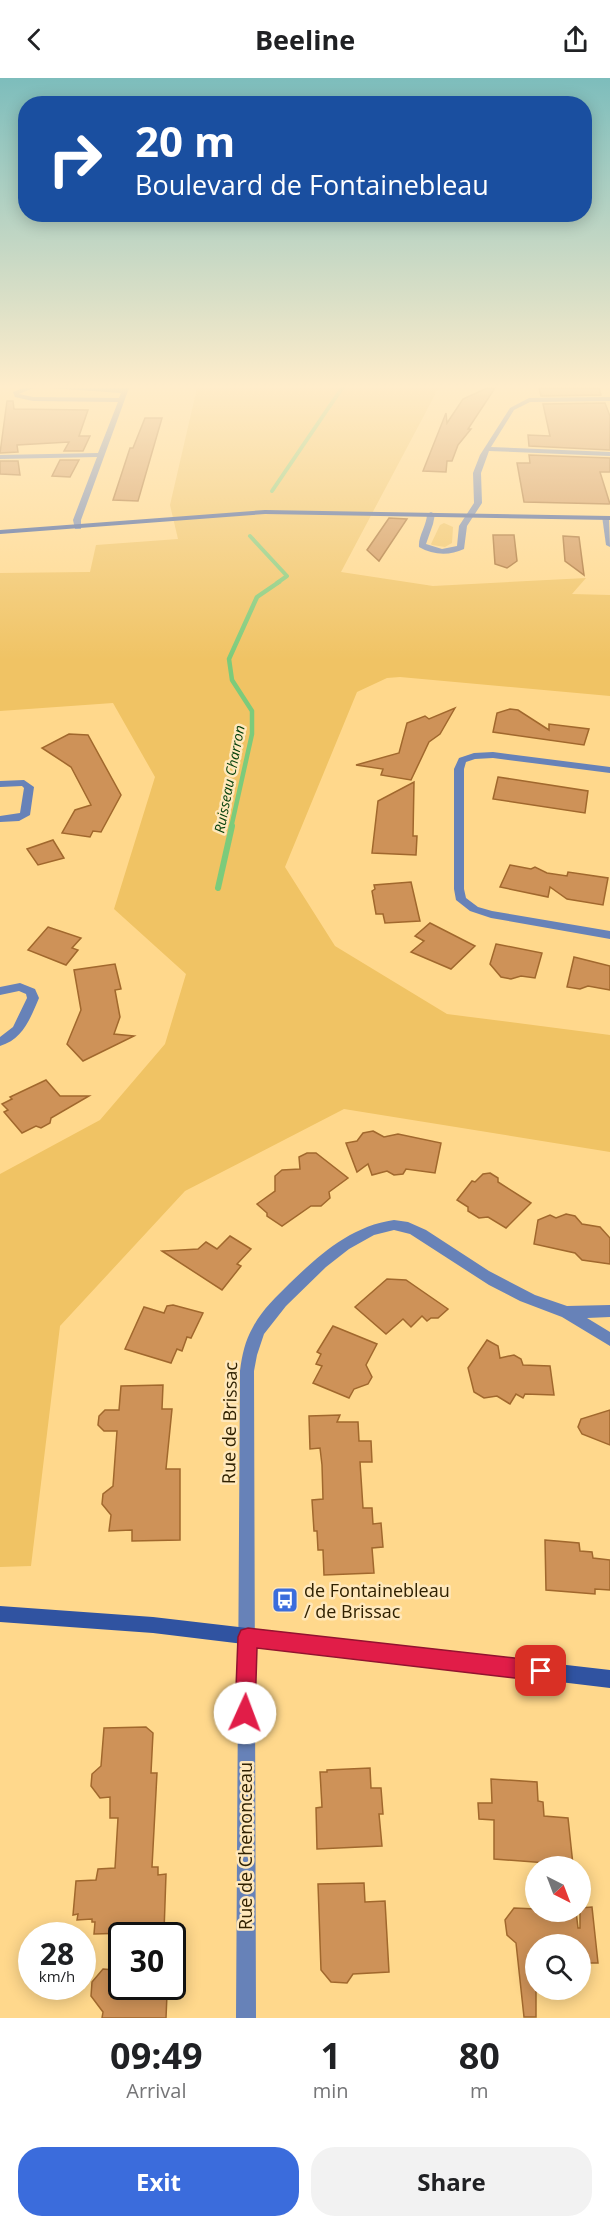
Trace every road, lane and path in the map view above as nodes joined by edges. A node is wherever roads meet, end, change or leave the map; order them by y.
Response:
1 (93, 479) edge
2 (478, 479) edge
3 (431, 514) junction
4 (470, 515) junction
5 (607, 518) edge
6 (78, 527) junction
7 (0, 532) edge
8 (610, 545) edge
9 (610, 770) edge
10 (0, 784) edge
11 (0, 819) edge
12 (610, 935) edge
13 (0, 991) edge
14 (0, 1042) edge
15 (610, 1311) edge
16 (566, 1312) junction
17 (610, 1340) edge
18 (0, 1614) edge
19 (248, 1637) junction
20 (610, 1679) edge
21 (246, 2018) edge

1 - 6 street
2 - 4 street
3 - 4 street
3 - 4 street
3 - 6 street
4 - 5 street
5 - 8 street
6 - 7 street
9 - 12 street
10 - 11 street
13 - 14 street
15 - 16 street, Rue de Brissac
16 - 17 street, Rue de Brissac
16 - 19 street, Rue de Brissac
18 - 19 street
19 - 20 street
19 - 21 street, Rue de Chenonceau

